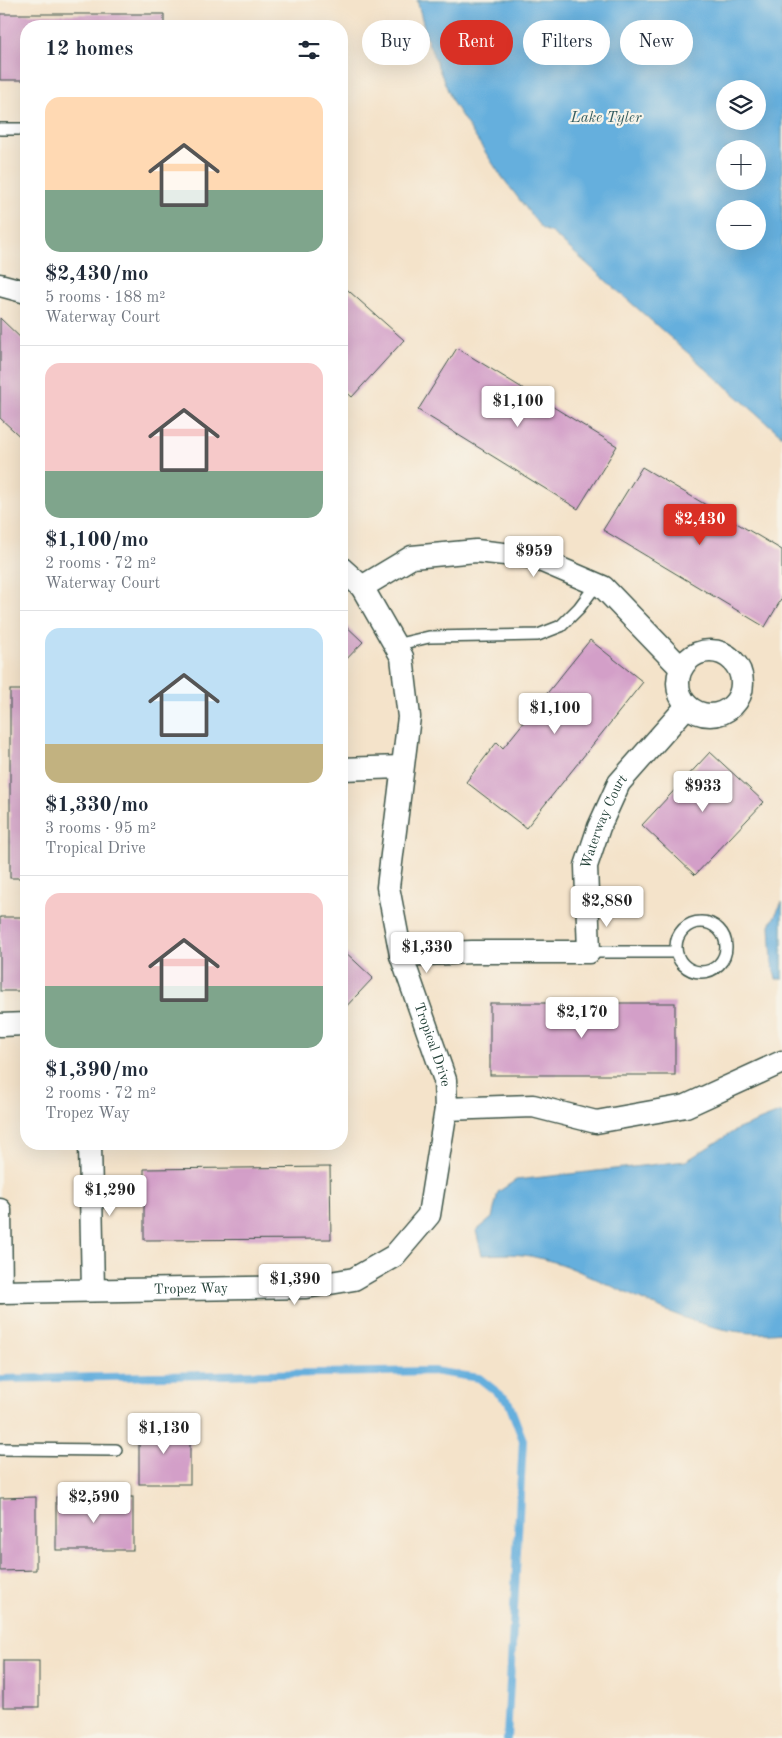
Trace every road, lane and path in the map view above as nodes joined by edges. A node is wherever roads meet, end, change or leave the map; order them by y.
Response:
1 (0, 129) edge
2 (20, 129) edge
3 (0, 284) edge
4 (20, 290) edge
5 (348, 574) edge
6 (596, 585) junction
7 (362, 587) junction
8 (395, 645) junction
9 (681, 668) junction
10 (687, 706) junction
11 (402, 767) junction
12 (348, 768) edge
13 (589, 952) junction
14 (676, 952) junction
15 (401, 955) junction
16 (0, 1024) edge
17 (20, 1024) edge
18 (782, 1062) edge
19 (446, 1109) junction
20 (90, 1150) edge
21 (0, 1210) edge
22 (93, 1290) junction
23 (1, 1292) edge
24 (0, 1449) edge
25 (116, 1450) dead end

1 - 2 lane
3 - 4 street
5 - 7 street, Tropical Drive
6 - 7 street
6 - 8 lane
6 - 9 street
7 - 8 street, Tropical Drive
8 - 11 street, Tropical Drive
9 - 10 street
9 - 10 street
10 - 13 street, Waterway Court
11 - 12 street
11 - 15 street, Tropical Drive
13 - 14 lane
13 - 15 street
14 - 14 lane
15 - 19 street, Tropical Drive
16 - 17 street
18 - 19 street
19 - 22 street, Tropez Way
20 - 22 street
21 - 23 street
22 - 23 street, Tropez Way
24 - 25 lane

